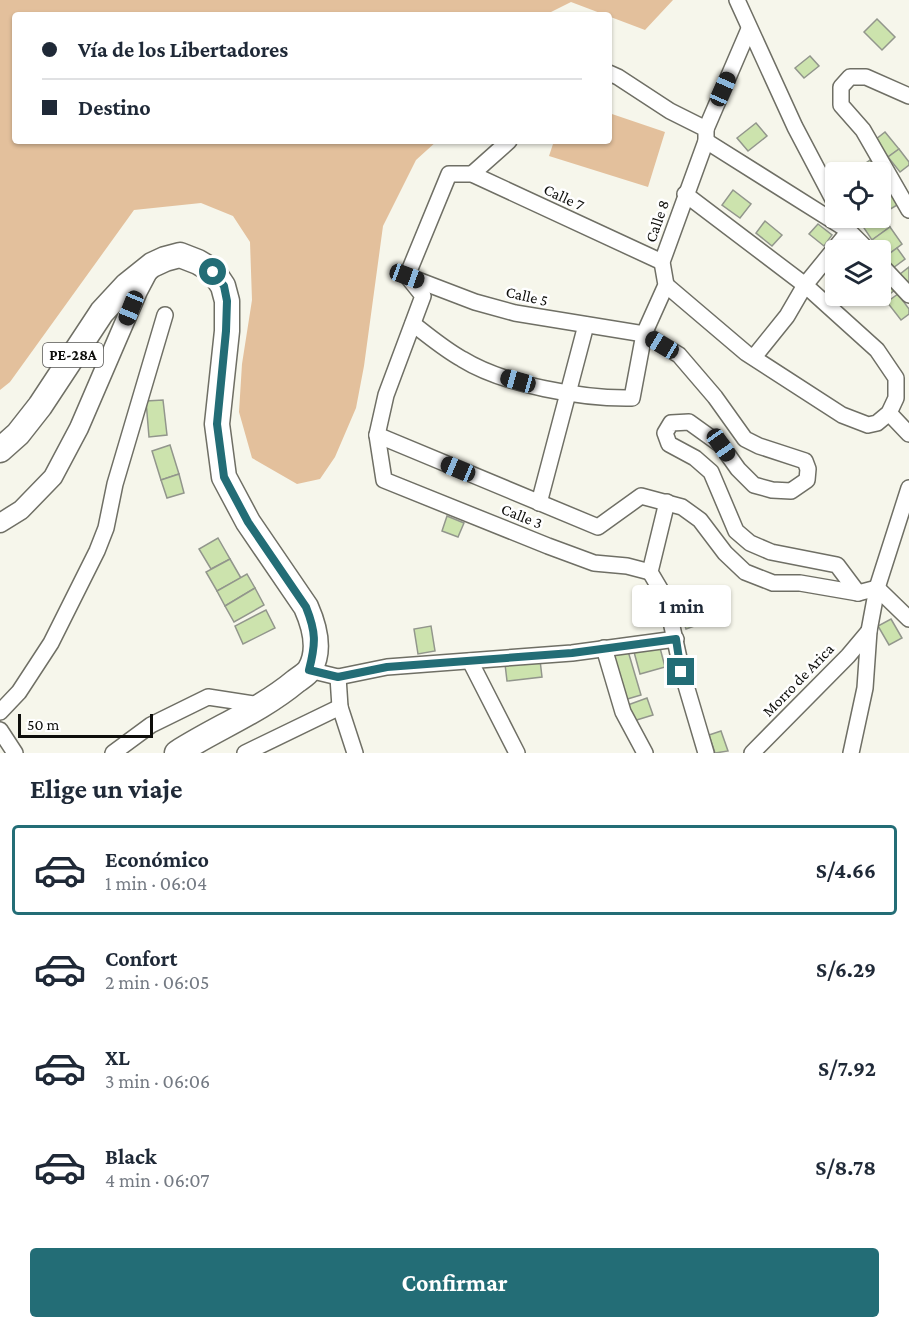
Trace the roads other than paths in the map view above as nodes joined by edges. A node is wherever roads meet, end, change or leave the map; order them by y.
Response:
1 (736, 0) edge
2 (749, 29) junction
3 (612, 74) edge
4 (909, 96) edge
5 (706, 135) junction
6 (506, 144) edge
7 (472, 174) junction
8 (825, 184) edge
9 (686, 194) junction
10 (909, 210) edge
11 (825, 211) edge
12 (842, 228) edge
13 (849, 228) edge
14 (859, 240) edge
15 (662, 262) junction
16 (152, 265) junction
17 (407, 276) junction
18 (891, 276) edge
19 (666, 285) junction
20 (805, 285) junction
21 (909, 296) edge
22 (165, 315) dead end
23 (412, 324) junction
24 (586, 325) junction
25 (644, 334) junction
26 (754, 357) junction
27 (569, 392) junction
28 (888, 413) junction
29 (909, 434) edge
30 (377, 435) junction
31 (0, 450) edge
32 (909, 488) edge
33 (667, 502) junction
34 (539, 503) junction
35 (0, 523) edge
36 (650, 572) junction
37 (877, 588) junction
38 (858, 593) junction
39 (909, 619) edge
40 (869, 631) junction
41 (676, 639) junction
42 (604, 648) junction
43 (470, 661) junction
44 (309, 670) junction
45 (338, 677) junction
46 (264, 705) junction
47 (340, 707) junction
48 (0, 712) edge
49 (0, 730) edge
50 (15, 753) edge
51 (113, 753) edge
52 (177, 753) edge
53 (245, 753) edge
54 (355, 753) edge
55 (517, 753) edge
56 (645, 753) edge
57 (706, 753) edge
58 (752, 753) edge
59 (851, 753) edge

1 - 2 street
2 - 5 street, Calle 8
2 - 8 street
3 - 5 street
4 - 10 street
5 - 9 street, Calle 8
5 - 11 street
6 - 7 street
7 - 15 street, Calle 7
7 - 17 street, Calle 7
9 - 15 street, Calle 8
9 - 20 street
12 - 20 street
13 - 14 street
15 - 19 street, Calle 8
16 - 31 highway, PE-28A
16 - 35 street
16 - 44 highway, PE-28A
17 - 23 street
17 - 24 street, Calle 5
18 - 21 street
19 - 25 street
19 - 26 street
20 - 26 street
20 - 28 street
22 - 48 street
23 - 27 street
23 - 30 street
24 - 25 street, Calle 5
24 - 27 street
25 - 27 street
25 - 38 street
26 - 28 street
27 - 34 street
28 - 29 street
30 - 34 street
30 - 36 street, Calle 3
32 - 37 street
33 - 34 street
33 - 36 street
33 - 38 street
36 - 41 street
37 - 38 street
37 - 39 street
37 - 40 street
40 - 58 street, Morro de Arica
40 - 59 street
41 - 42 street
41 - 57 street
42 - 43 street
42 - 56 street
43 - 45 street
43 - 55 street
44 - 45 street
44 - 46 highway
45 - 47 street
46 - 51 street
46 - 52 highway
47 - 53 street
47 - 54 street
49 - 50 street

